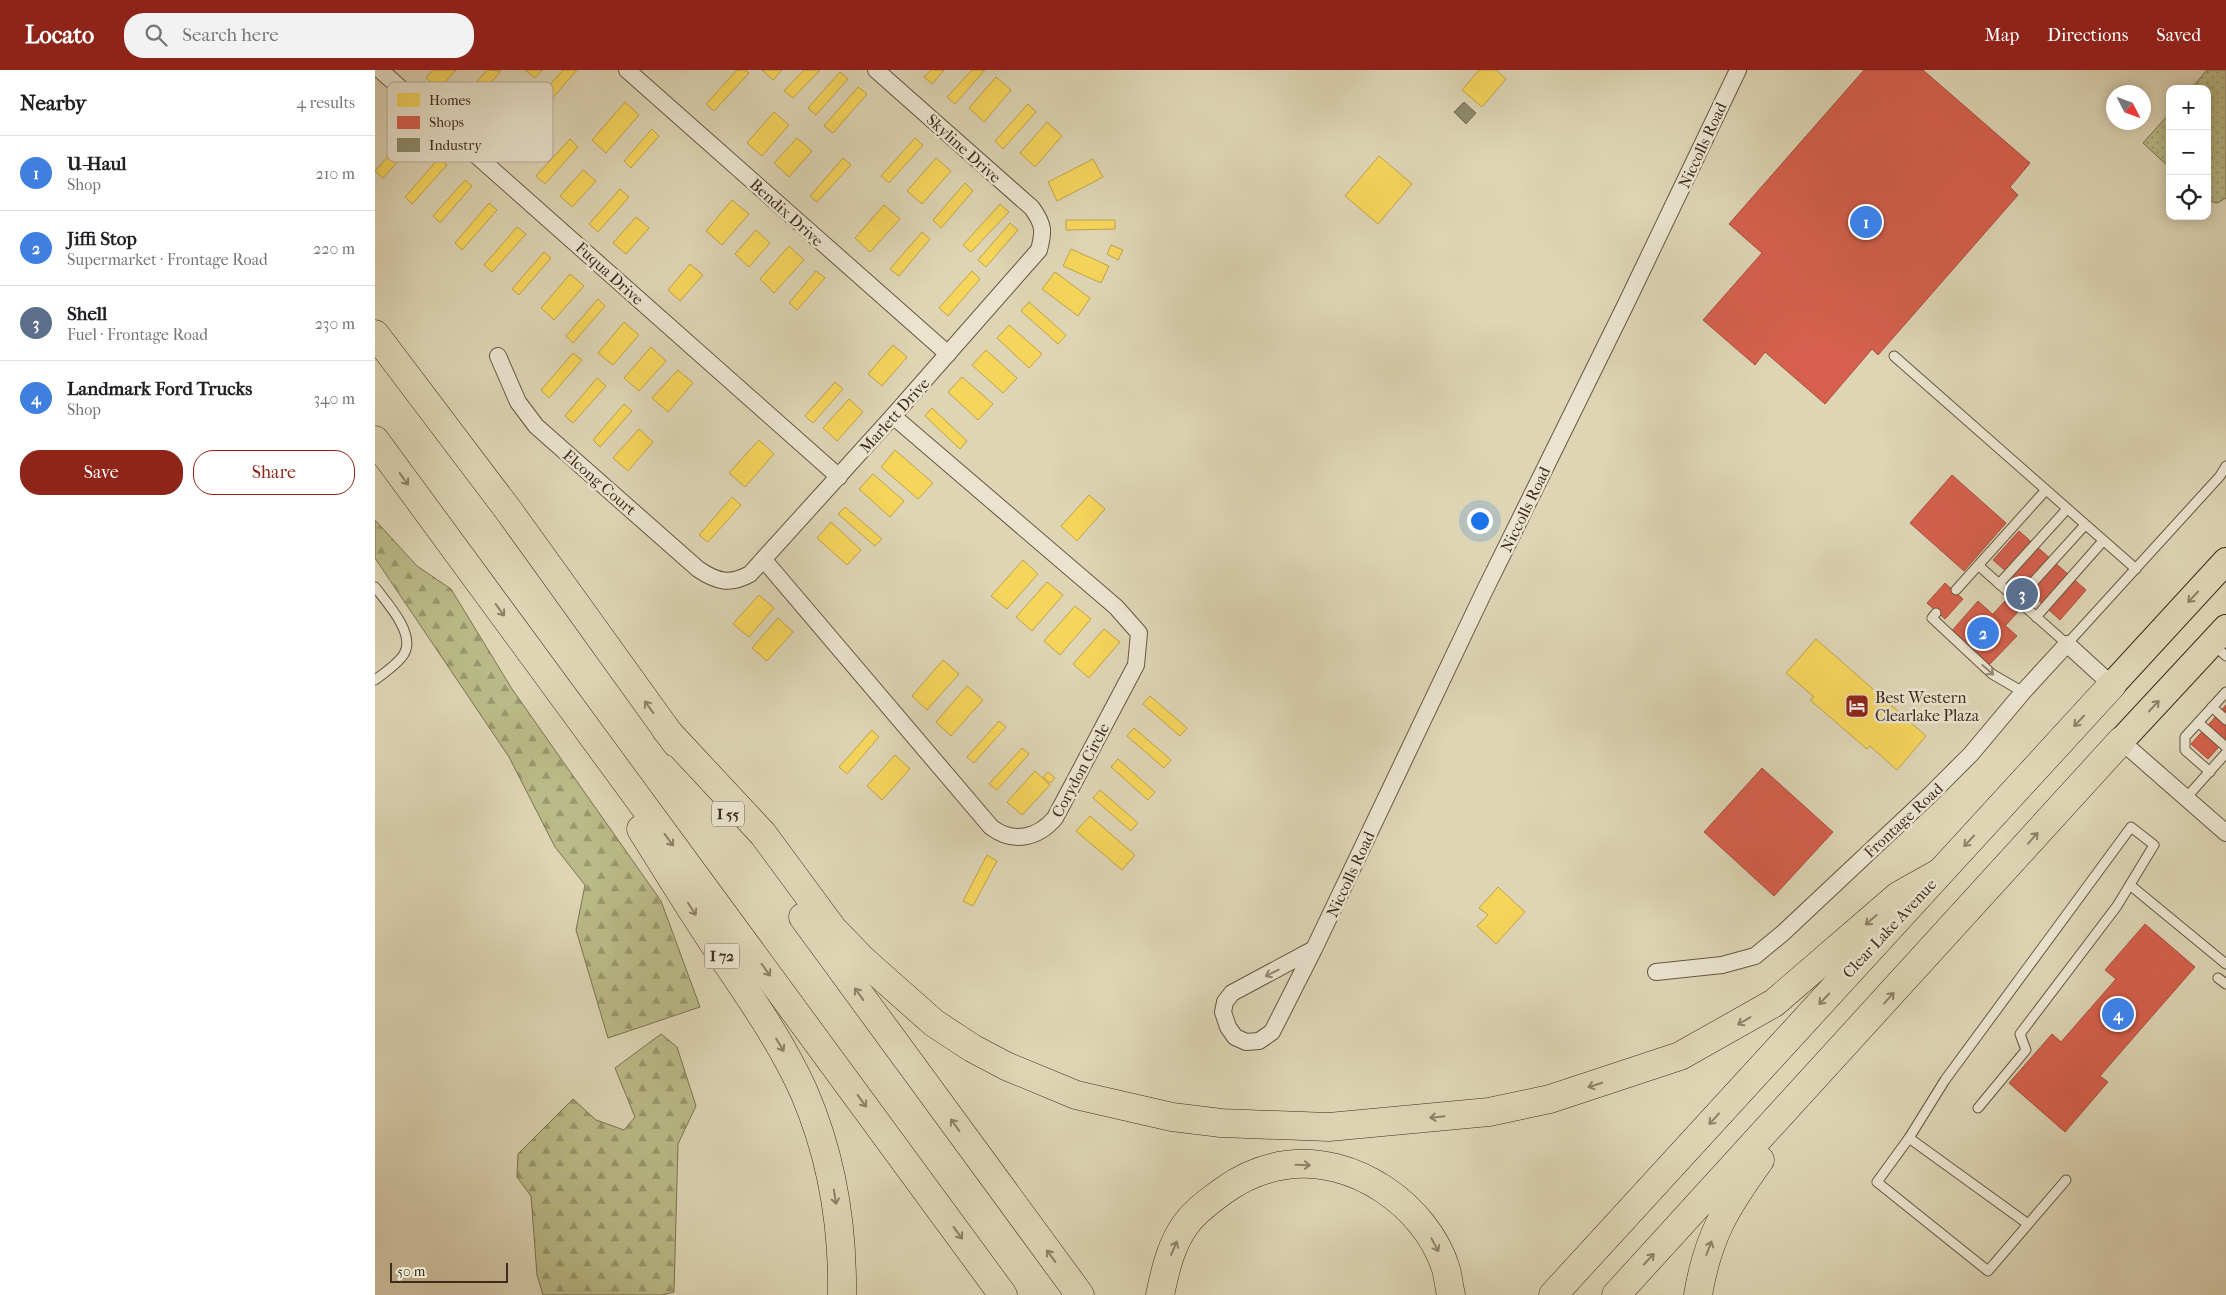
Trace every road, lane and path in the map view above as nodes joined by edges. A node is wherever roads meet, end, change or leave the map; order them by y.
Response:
1 (380, 70) edge
2 (627, 70) edge
3 (876, 70) edge
4 (1738, 70) edge
5 (394, 82) edge
6 (484, 162) edge
7 (1044, 232) joint
8 (375, 334) edge
9 (948, 354) junction
10 (499, 356) dead end
11 (1894, 356) dead end
12 (893, 416) junction
13 (375, 440) edge
14 (2226, 466) edge
15 (839, 477) junction
16 (2045, 491) junction
17 (2067, 510) junction
18 (2085, 525) junction
19 (2103, 541) junction
20 (764, 560) junction
21 (2226, 561) edge
22 (1979, 566) junction
23 (2136, 569) junction
24 (729, 582) joint
25 (1999, 584) junction
26 (375, 587) edge
27 (1956, 590) dead end
28 (2017, 600) junction
29 (1936, 613) dead end
30 (2036, 617) junction
31 (2221, 636) edge
32 (2067, 644) junction
33 (526, 646) junction
34 (375, 680) edge
35 (2112, 685) junction
36 (2023, 692) junction
37 (2226, 692) edge
38 (2212, 707) junction
39 (2226, 720) edge
40 (2199, 723) junction
41 (666, 730) junction
42 (2121, 741) junction
43 (2226, 747) edge
44 (2226, 753) edge
45 (2210, 772) junction
46 (2185, 798) junction
47 (2226, 833) edge
48 (1939, 873) junction
49 (2130, 884) junction
50 (1314, 949) junction
51 (2226, 964) edge
52 (1656, 972) dead end
53 (2218, 978) dead end
54 (2226, 984) edge
55 (1831, 1062) junction
56 (1978, 1108) dead end
57 (1909, 1138) junction
58 (2066, 1180) dead end
59 (2028, 1224) junction
60 (842, 1295) edge
61 (1003, 1295) edge
62 (1080, 1295) edge
63 (1160, 1295) edge
64 (1451, 1295) edge
65 (1553, 1295) edge
66 (1616, 1295) edge
67 (1698, 1295) edge

1 - 5 street, Fuqua Drive
2 - 9 street, Bendix Drive
3 - 7 street, Skyline Drive
4 - 50 street, Niccolls Road
6 - 15 street, Fuqua Drive
7 - 9 street, Marlett Drive
41 -> 8 highway, I 55
9 - 12 street, Marlett Drive
10 - 24 street, Elcong Court
11 - 16 lane
12 - 15 street, Marlett Drive
12 - 20 street, Corydon Circle
13 -> 33 highway
14 - 23 lane
15 - 20 street, Marlett Drive
16 - 17 lane
16 - 22 lane
17 - 18 lane
17 - 25 lane
18 - 19 lane
18 - 28 lane
19 - 23 lane
19 - 30 lane
20 - 24 street, Marlett Drive
21 -> 35 main road, Clear Lake Avenue
22 - 25 lane
22 - 27 lane
23 - 32 lane
25 - 28 lane
26 - 34 lane
28 - 30 lane
29 -> 36 lane
30 - 32 lane
42 -> 31 main road
32 - 35 street
32 - 36 street, Frontage Road
33 -> 60 highway, I 72
33 -> 61 highway
35 -> 48 highway, Clear Lake Avenue
36 - 52 street, Frontage Road
37 - 38 lane
38 - 39 lane
38 - 40 lane
40 - 43 lane
40 - 45 lane
48 -> 41 highway
62 -> 41 highway, I 55
42 - 46 street
55 -> 42 highway
44 - 45 lane
45 - 46 lane
46 - 47 street
48 -> 65 highway, Clear Lake Avenue
49 - 51 lane
49 - 56 lane
49 - 57 lane
50 -> 50 street, Niccolls Road
53 - 54 lane
66 -> 55 highway
67 -> 55 highway
57 - 59 lane
57 - 59 lane
58 - 59 lane
63 -> 64 highway

